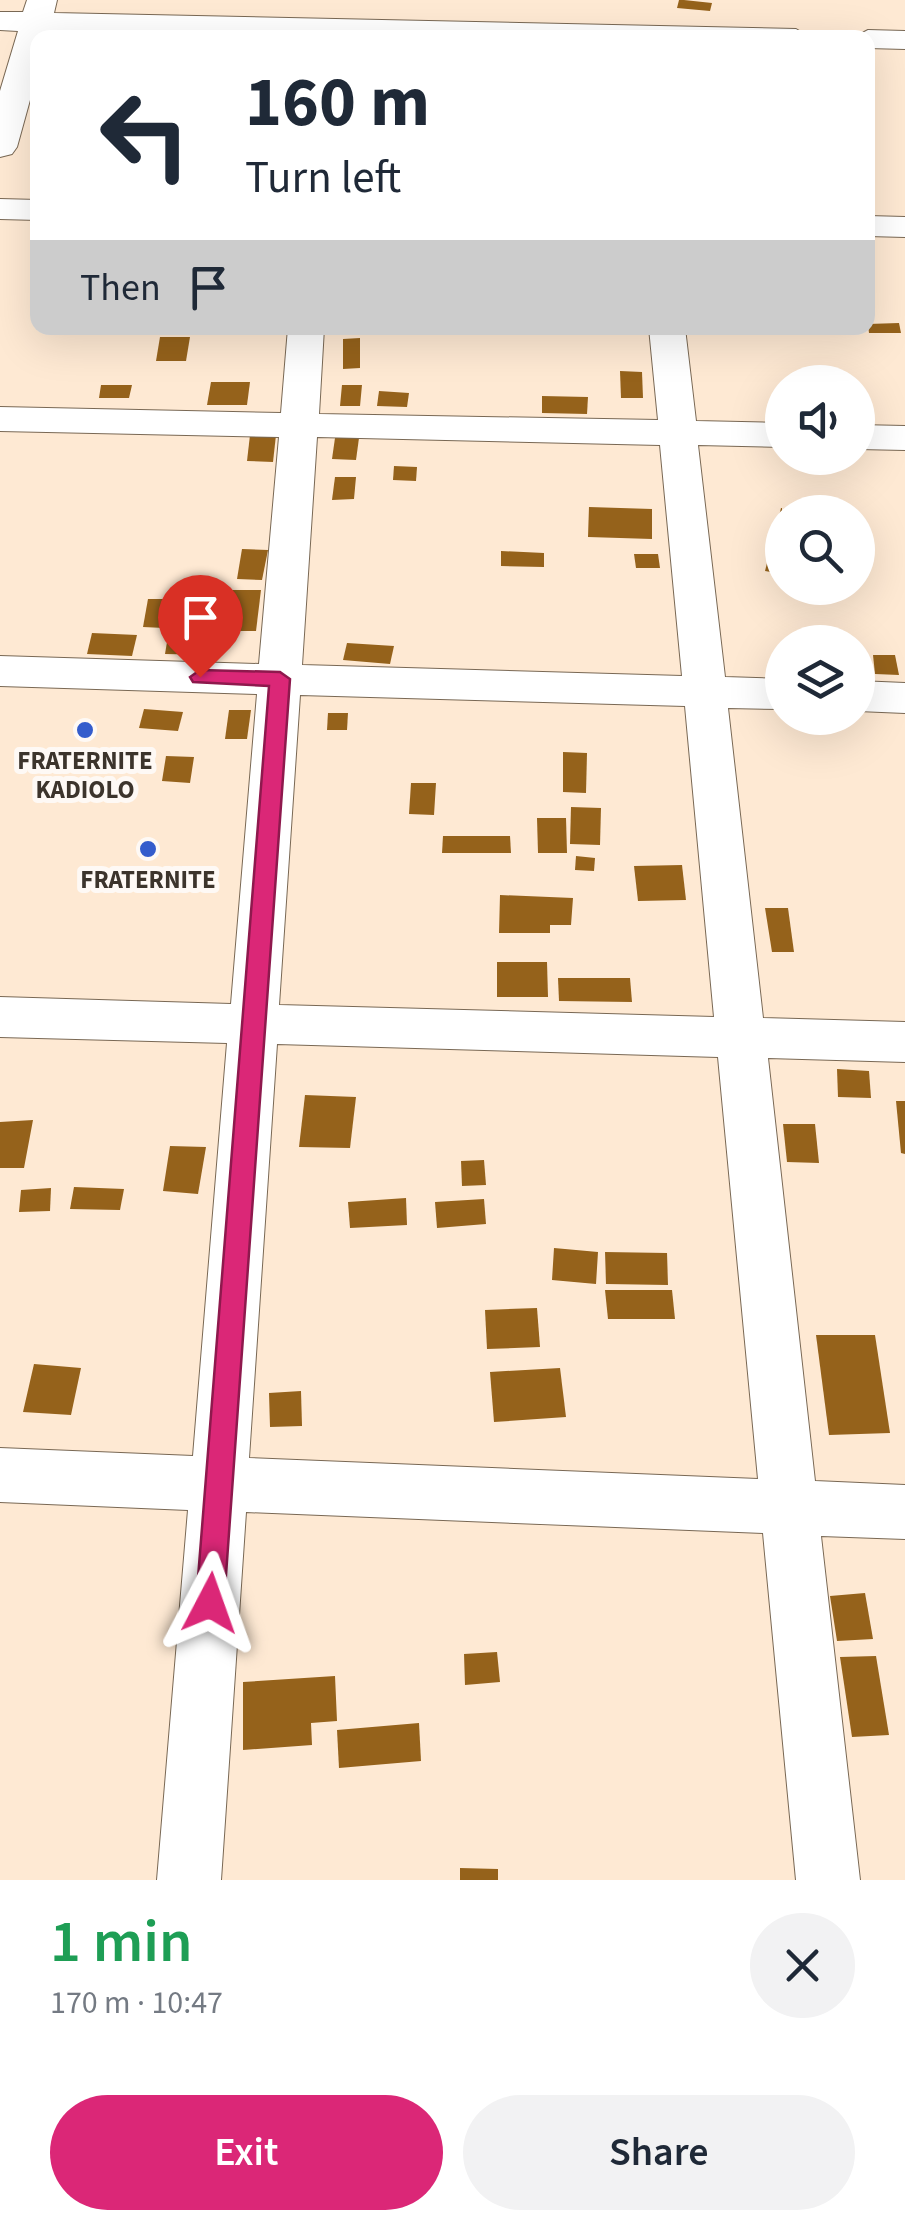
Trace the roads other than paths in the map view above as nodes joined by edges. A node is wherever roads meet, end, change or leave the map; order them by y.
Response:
1 (634, 0) edge
2 (39, 11) edge
3 (0, 21) edge
4 (329, 22) edge
5 (505, 30) edge
6 (636, 30) edge
7 (875, 39) edge
8 (905, 40) edge
9 (30, 43) edge
10 (0, 148) edge
11 (0, 209) edge
12 (30, 210) edge
13 (875, 226) edge
14 (905, 227) edge
15 (305, 335) edge
16 (669, 335) edge
17 (0, 419) edge
18 (298, 425) junction
19 (678, 433) junction
20 (765, 435) edge
21 (875, 437) edge
22 (905, 438) edge
23 (0, 671) edge
24 (280, 679) junction
25 (705, 692) junction
26 (765, 694) edge
27 (875, 697) edge
28 (905, 698) edge
29 (0, 1017) edge
30 (254, 1024) junction
31 (741, 1038) junction
32 (905, 1042) edge
33 (0, 1476) edge
34 (219, 1484) junction
35 (790, 1508) junction
36 (905, 1512) edge
37 (190, 1880) edge
38 (828, 1880) edge

1 - 6 street
2 - 3 street
2 - 4 street
4 - 5 street
7 - 8 street
9 - 10 street
11 - 12 street
13 - 14 street
15 - 18 street
16 - 19 street
17 - 18 street
18 - 19 street
18 - 24 street
19 - 20 street
19 - 25 street
21 - 22 street
23 - 24 street
24 - 25 street
24 - 30 street
25 - 26 street
25 - 31 street
27 - 28 street
29 - 30 street
30 - 31 street
30 - 34 street
31 - 32 street
31 - 35 street
33 - 34 street
34 - 35 street
34 - 37 street
35 - 36 street
35 - 38 street

